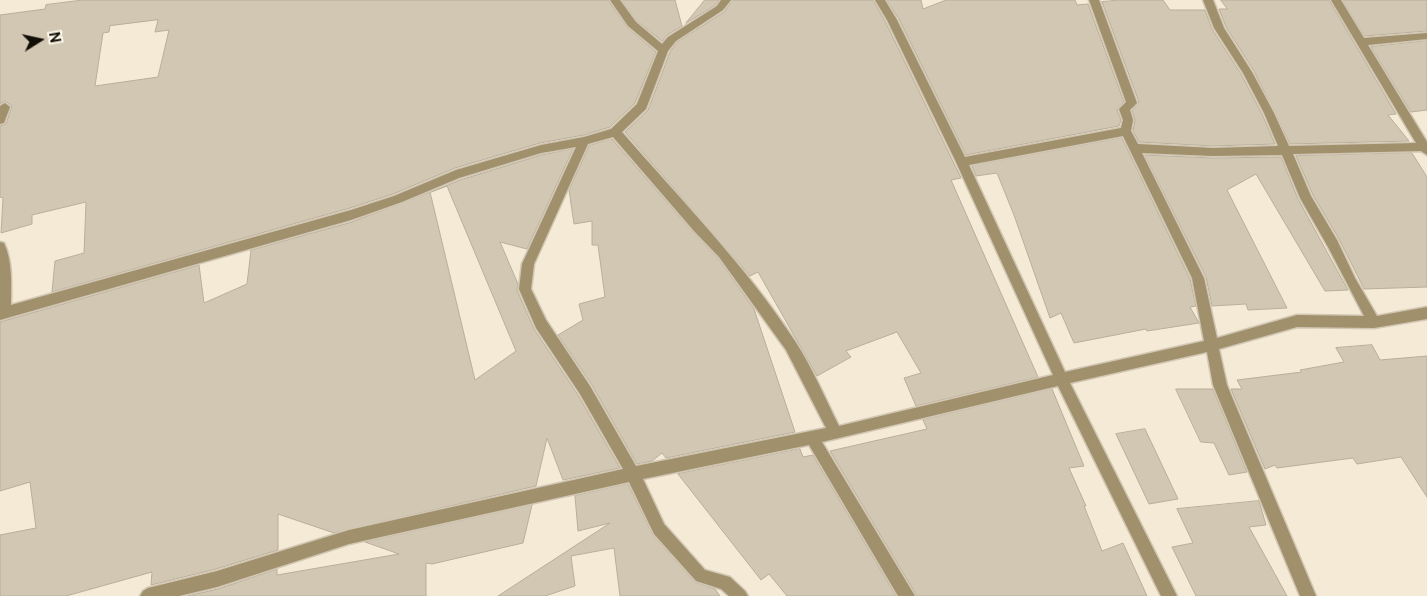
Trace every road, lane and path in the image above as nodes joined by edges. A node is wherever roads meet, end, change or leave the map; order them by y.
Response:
1 (614, 0) edge
2 (726, 0) edge
3 (880, 0) edge
4 (1094, 0) edge
5 (1208, 0) edge
6 (1336, 0) edge
7 (1427, 36) edge
8 (1361, 42) junction
9 (663, 50) junction
10 (5, 107) dead end
11 (0, 120) edge
12 (615, 132) junction
13 (1126, 132) junction
14 (584, 141) junction
15 (1133, 148) junction
16 (1426, 148) edge
17 (1287, 151) junction
18 (962, 162) junction
19 (0, 247) edge
20 (2, 313) edge
21 (1427, 313) edge
22 (1374, 322) junction
23 (1212, 345) junction
24 (1061, 379) junction
25 (836, 433) junction
26 (812, 438) junction
27 (633, 474) junction
28 (155, 595) edge
29 (740, 596) edge
30 (907, 596) edge
31 (1169, 596) edge
32 (1308, 596) edge

1 - 9 street
2 - 9 street
3 - 18 street
4 - 13 street
5 - 17 street
6 - 8 street
7 - 8 street
8 - 16 street
9 - 12 street
10 - 11 street
12 - 14 street
12 - 25 street
13 - 15 street
13 - 18 street
14 - 20 street
14 - 27 street
15 - 17 street
15 - 23 street
16 - 17 street
17 - 22 street
18 - 24 street
19 - 20 street
21 - 22 street
22 - 23 street
23 - 24 street
23 - 32 street
24 - 25 street
24 - 31 street
25 - 26 street
26 - 27 street
26 - 30 street
27 - 28 street
27 - 29 street

